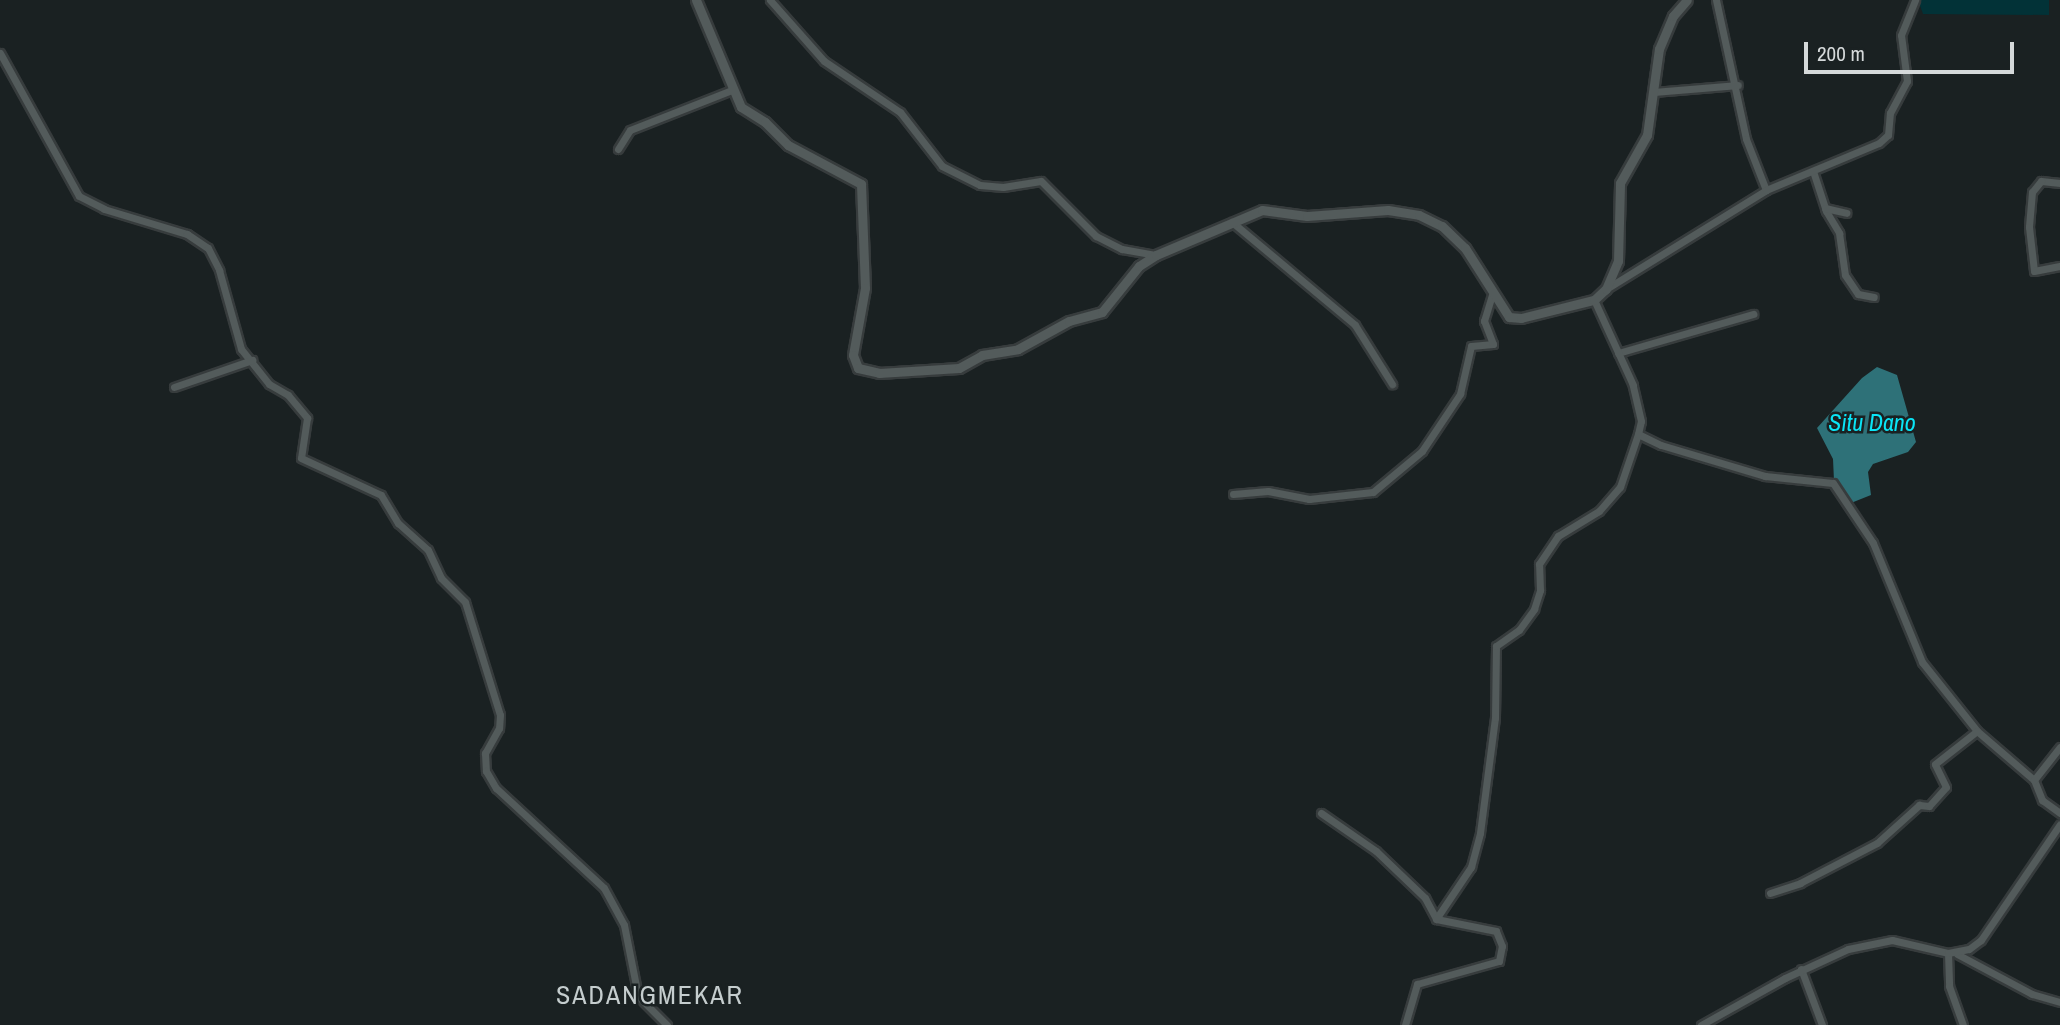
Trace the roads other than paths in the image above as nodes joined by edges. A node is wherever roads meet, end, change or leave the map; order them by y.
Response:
1 (696, 0) edge
2 (770, 0) edge
3 (1687, 0) edge
4 (1716, 0) edge
5 (1914, 0) edge
6 (0, 53) edge
7 (1738, 85) junction
8 (732, 90) junction
9 (1654, 92) junction
10 (618, 149) dead end
11 (1814, 171) junction
12 (2060, 183) edge
13 (1766, 190) junction
14 (1825, 208) junction
15 (1846, 214) dead end
16 (1232, 222) junction
17 (1156, 255) junction
18 (2060, 266) edge
19 (1606, 289) junction
20 (1493, 292) junction
21 (1874, 297) dead end
22 (1594, 300) junction
23 (1753, 314) dead end
24 (1618, 353) junction
25 (252, 360) junction
26 (1392, 384) dead end
27 (174, 387) dead end
28 (1638, 434) junction
29 (1233, 494) dead end
30 (1977, 731) junction
31 (2060, 747) edge
32 (2034, 780) junction
33 (1321, 813) dead end
34 (2060, 813) edge
35 (2060, 824) edge
36 (1770, 893) dead end
37 (1436, 919) junction
38 (1952, 953) junction
39 (1801, 969) junction
40 (2057, 1001) edge
41 (2060, 1008) edge
42 (667, 1025) edge
43 (1405, 1025) edge
44 (1701, 1025) edge
45 (1822, 1025) edge
46 (1963, 1025) edge

1 - 8 street
2 - 17 street
3 - 9 street
4 - 7 street
5 - 11 street
6 - 25 street
7 - 9 street
7 - 13 street
8 - 10 street
8 - 17 street
9 - 19 street
11 - 13 street
11 - 14 street
12 - 18 street
13 - 19 street
14 - 15 street
14 - 21 street
16 - 17 street
16 - 20 street
16 - 26 street
19 - 22 street
20 - 22 street
20 - 29 street
22 - 24 street
23 - 24 street
24 - 28 street
25 - 27 street
25 - 42 street
28 - 30 street
28 - 37 street
30 - 32 street
30 - 36 street
31 - 32 street
32 - 34 street
33 - 37 street
35 - 38 street
37 - 43 street
38 - 39 street
38 - 40 street
38 - 46 street
39 - 44 street
39 - 45 street
40 - 41 street

